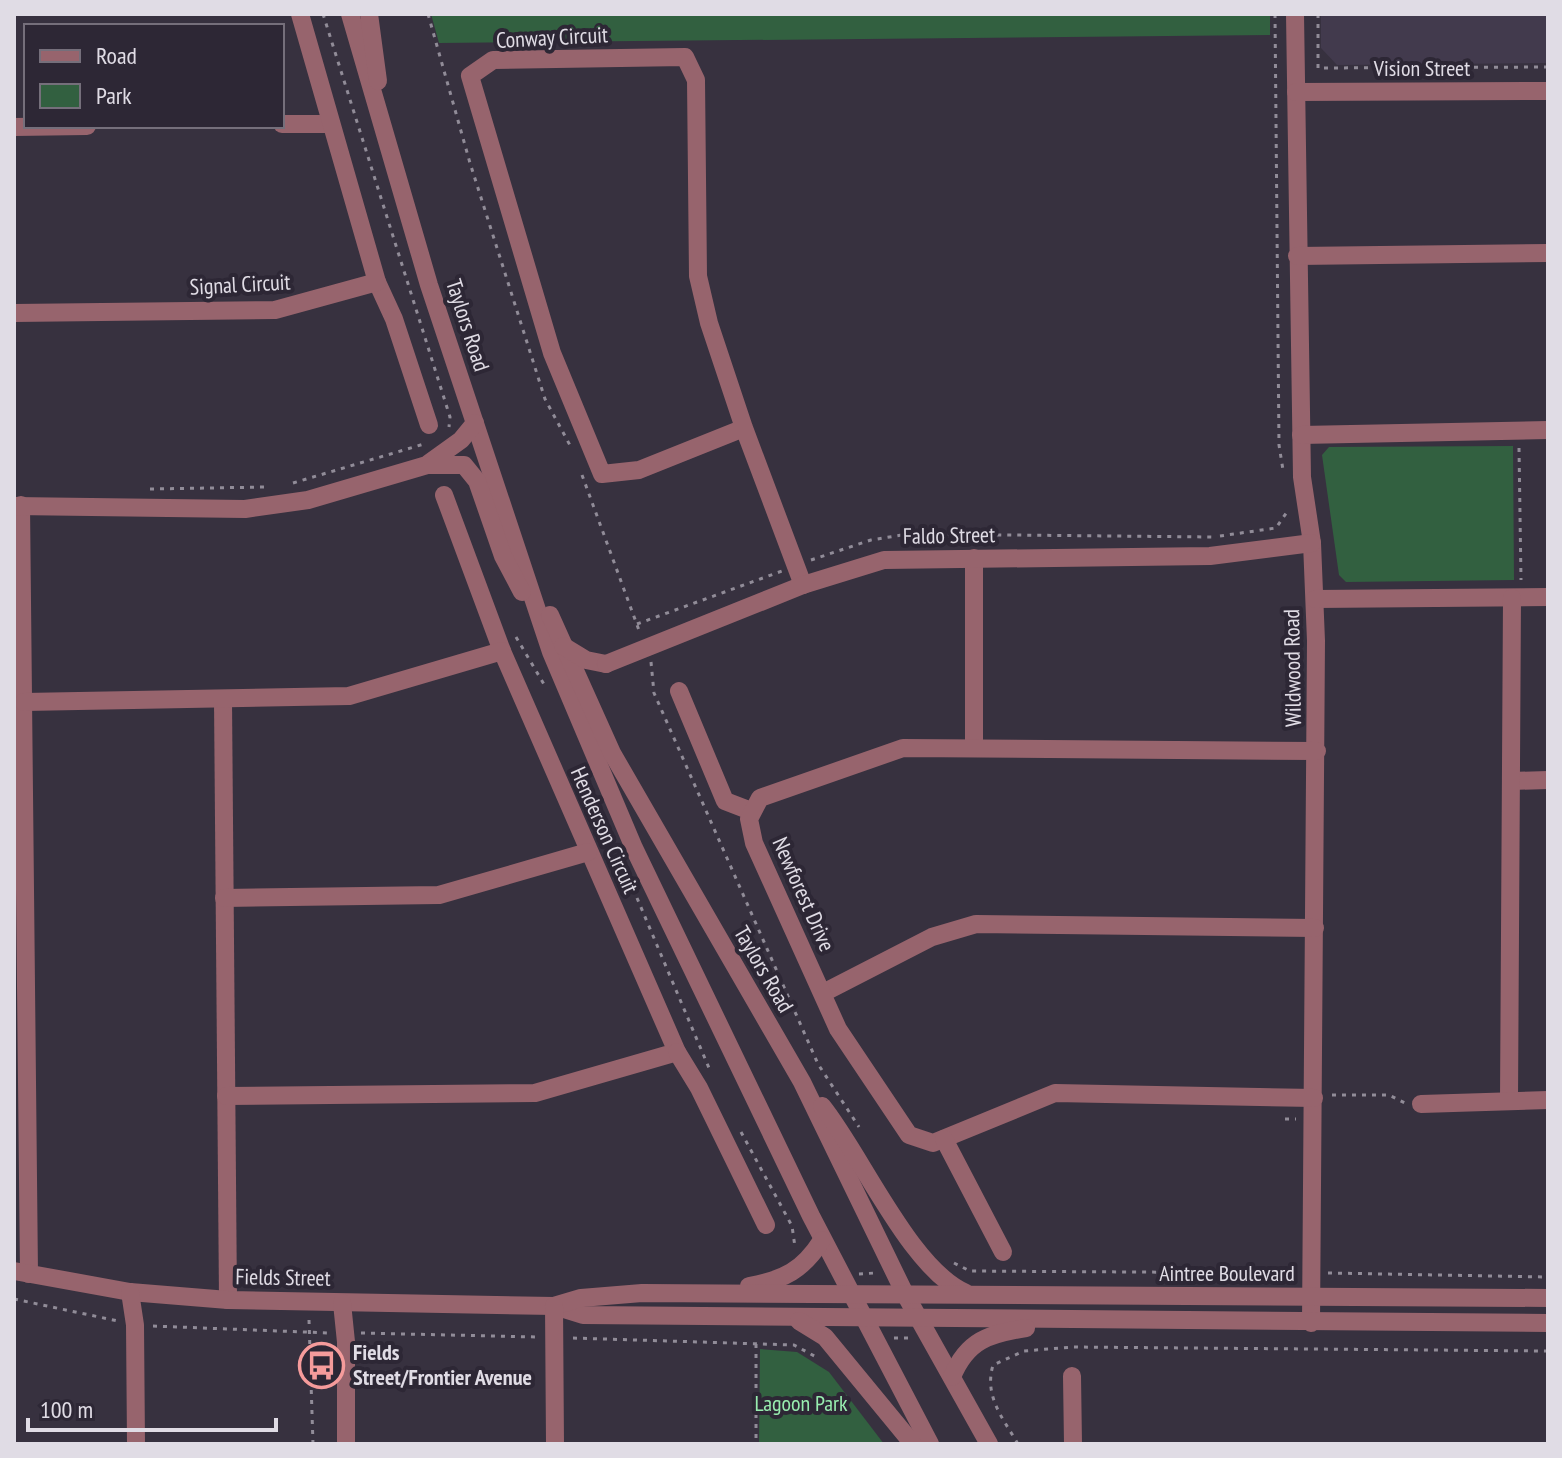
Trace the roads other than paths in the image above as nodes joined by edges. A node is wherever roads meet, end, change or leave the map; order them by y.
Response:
1 (300, 14) edge
2 (350, 14) edge
3 (369, 14) edge
4 (1295, 14) edge
5 (1548, 91) edge
6 (1296, 92) junction
7 (284, 124) edge
8 (331, 124) junction
9 (387, 151) junction
10 (1548, 253) edge
11 (1297, 256) junction
12 (377, 282) junction
13 (14, 313) edge
14 (475, 423) junction
15 (744, 428) junction
16 (1548, 430) edge
17 (430, 433) road end
18 (1301, 435) junction
19 (427, 465) junction
20 (444, 495) dead end
21 (18, 506) edge
22 (1312, 543) junction
23 (974, 558) junction
24 (803, 585) junction
25 (1548, 597) edge
26 (1512, 598) junction
27 (1315, 599) junction
28 (557, 649) junction
29 (502, 651) junction
30 (606, 664) junction
31 (679, 691) dead end
32 (584, 695) junction
33 (223, 700) junction
34 (24, 702) junction
35 (974, 748) junction
36 (1317, 751) junction
37 (1548, 780) edge
38 (1511, 781) junction
39 (751, 811) junction
40 (588, 852) junction
41 (224, 898) junction
42 (1315, 928) junction
43 (823, 993) junction
44 (677, 1052) junction
45 (802, 1082) junction
46 (226, 1096) junction
47 (1314, 1098) junction
48 (1548, 1100) edge
49 (1509, 1101) junction
50 (1421, 1104) road end
51 (944, 1139) junction
52 (766, 1225) dead end
53 (822, 1240) junction
54 (1003, 1252) dead end
55 (22, 1272) edge
56 (130, 1292) junction
57 (968, 1293) junction
58 (703, 1294) junction
59 (851, 1294) junction
60 (905, 1294) junction
61 (1312, 1297) junction
62 (1548, 1298) edge
63 (228, 1300) junction
64 (342, 1303) junction
65 (554, 1306) junction
66 (919, 1318) junction
67 (792, 1319) junction
68 (865, 1319) junction
69 (1077, 1321) junction
70 (1311, 1323) junction
71 (1548, 1323) edge
72 (1072, 1376) dead end
73 (952, 1377) junction
74 (136, 1444) edge
75 (346, 1444) edge
76 (555, 1444) edge
77 (913, 1444) edge
78 (930, 1444) edge
79 (989, 1444) edge
80 (1073, 1444) edge

1 - 8 street
2 - 9 street, Taylors Road
3 - 9 street, Taylors Road
4 - 6 street, Wildwood Road
5 - 6 street, Vision Street
6 - 11 street, Wildwood Road
7 - 8 street
8 - 12 street
9 - 14 street, Taylors Road
10 - 11 street
11 - 18 street, Wildwood Road
12 - 13 street, Signal Circuit
12 - 17 street
14 - 19 street
14 - 28 street, Taylors Road
15 - 15 street, Conway Circuit
15 - 24 street, Conway Circuit
16 - 18 street
18 - 22 street, Wildwood Road
19 - 21 street
19 - 28 street
20 - 29 street, Henderson Circuit
21 - 34 street
22 - 23 street, Faldo Street
22 - 27 street, Wildwood Road
23 - 24 street, Faldo Street
23 - 35 street
24 - 30 street, Faldo Street
25 - 26 street
26 - 27 street
26 - 38 street
27 - 36 street, Wildwood Road
28 - 30 street
28 - 32 street, Taylors Road
28 - 53 street, Taylors Road
29 - 33 street
29 - 40 street, Henderson Circuit
30 - 32 street
31 - 39 street
32 - 45 street, Taylors Road
33 - 34 street
33 - 41 street
34 - 55 street
35 - 36 street
35 - 39 street
36 - 42 street, Wildwood Road
37 - 38 street
38 - 49 street
39 - 43 street, Newforest Drive
40 - 41 street
40 - 44 street, Henderson Circuit
41 - 46 street
42 - 43 street
42 - 47 street, Wildwood Road
43 - 51 street, Newforest Drive
44 - 46 street
44 - 52 street, Henderson Circuit
45 - 57 street
45 - 60 street, Taylors Road
46 - 63 street
47 - 51 street
47 - 61 street, Wildwood Road
48 - 49 street
49 - 50 street
51 - 54 street
53 - 58 street
53 - 59 street, Taylors Road
55 - 56 street, Fields Street
56 - 63 street, Fields Street
56 - 74 street
57 - 60 street, Aintree Boulevard
57 - 61 street, Aintree Boulevard
58 - 59 street, Fields Street
58 - 65 street, Fields Street
59 - 60 street, Fields Street
59 - 68 street, Taylors Road
60 - 66 street, Taylors Road
61 - 62 street, Aintree Boulevard
61 - 70 street, Wildwood Road
63 - 64 street, Fields Street
64 - 65 street, Fields Street
64 - 75 street
65 - 67 street, Fields Street
65 - 76 street
66 - 68 street, Fields Street
66 - 69 street
66 - 73 street, Taylors Road
67 - 68 street, Fields Street
67 - 77 street
68 - 78 street, Taylors Road
69 - 70 street
69 - 73 street
70 - 71 street
72 - 80 street
73 - 79 street, Taylors Road

